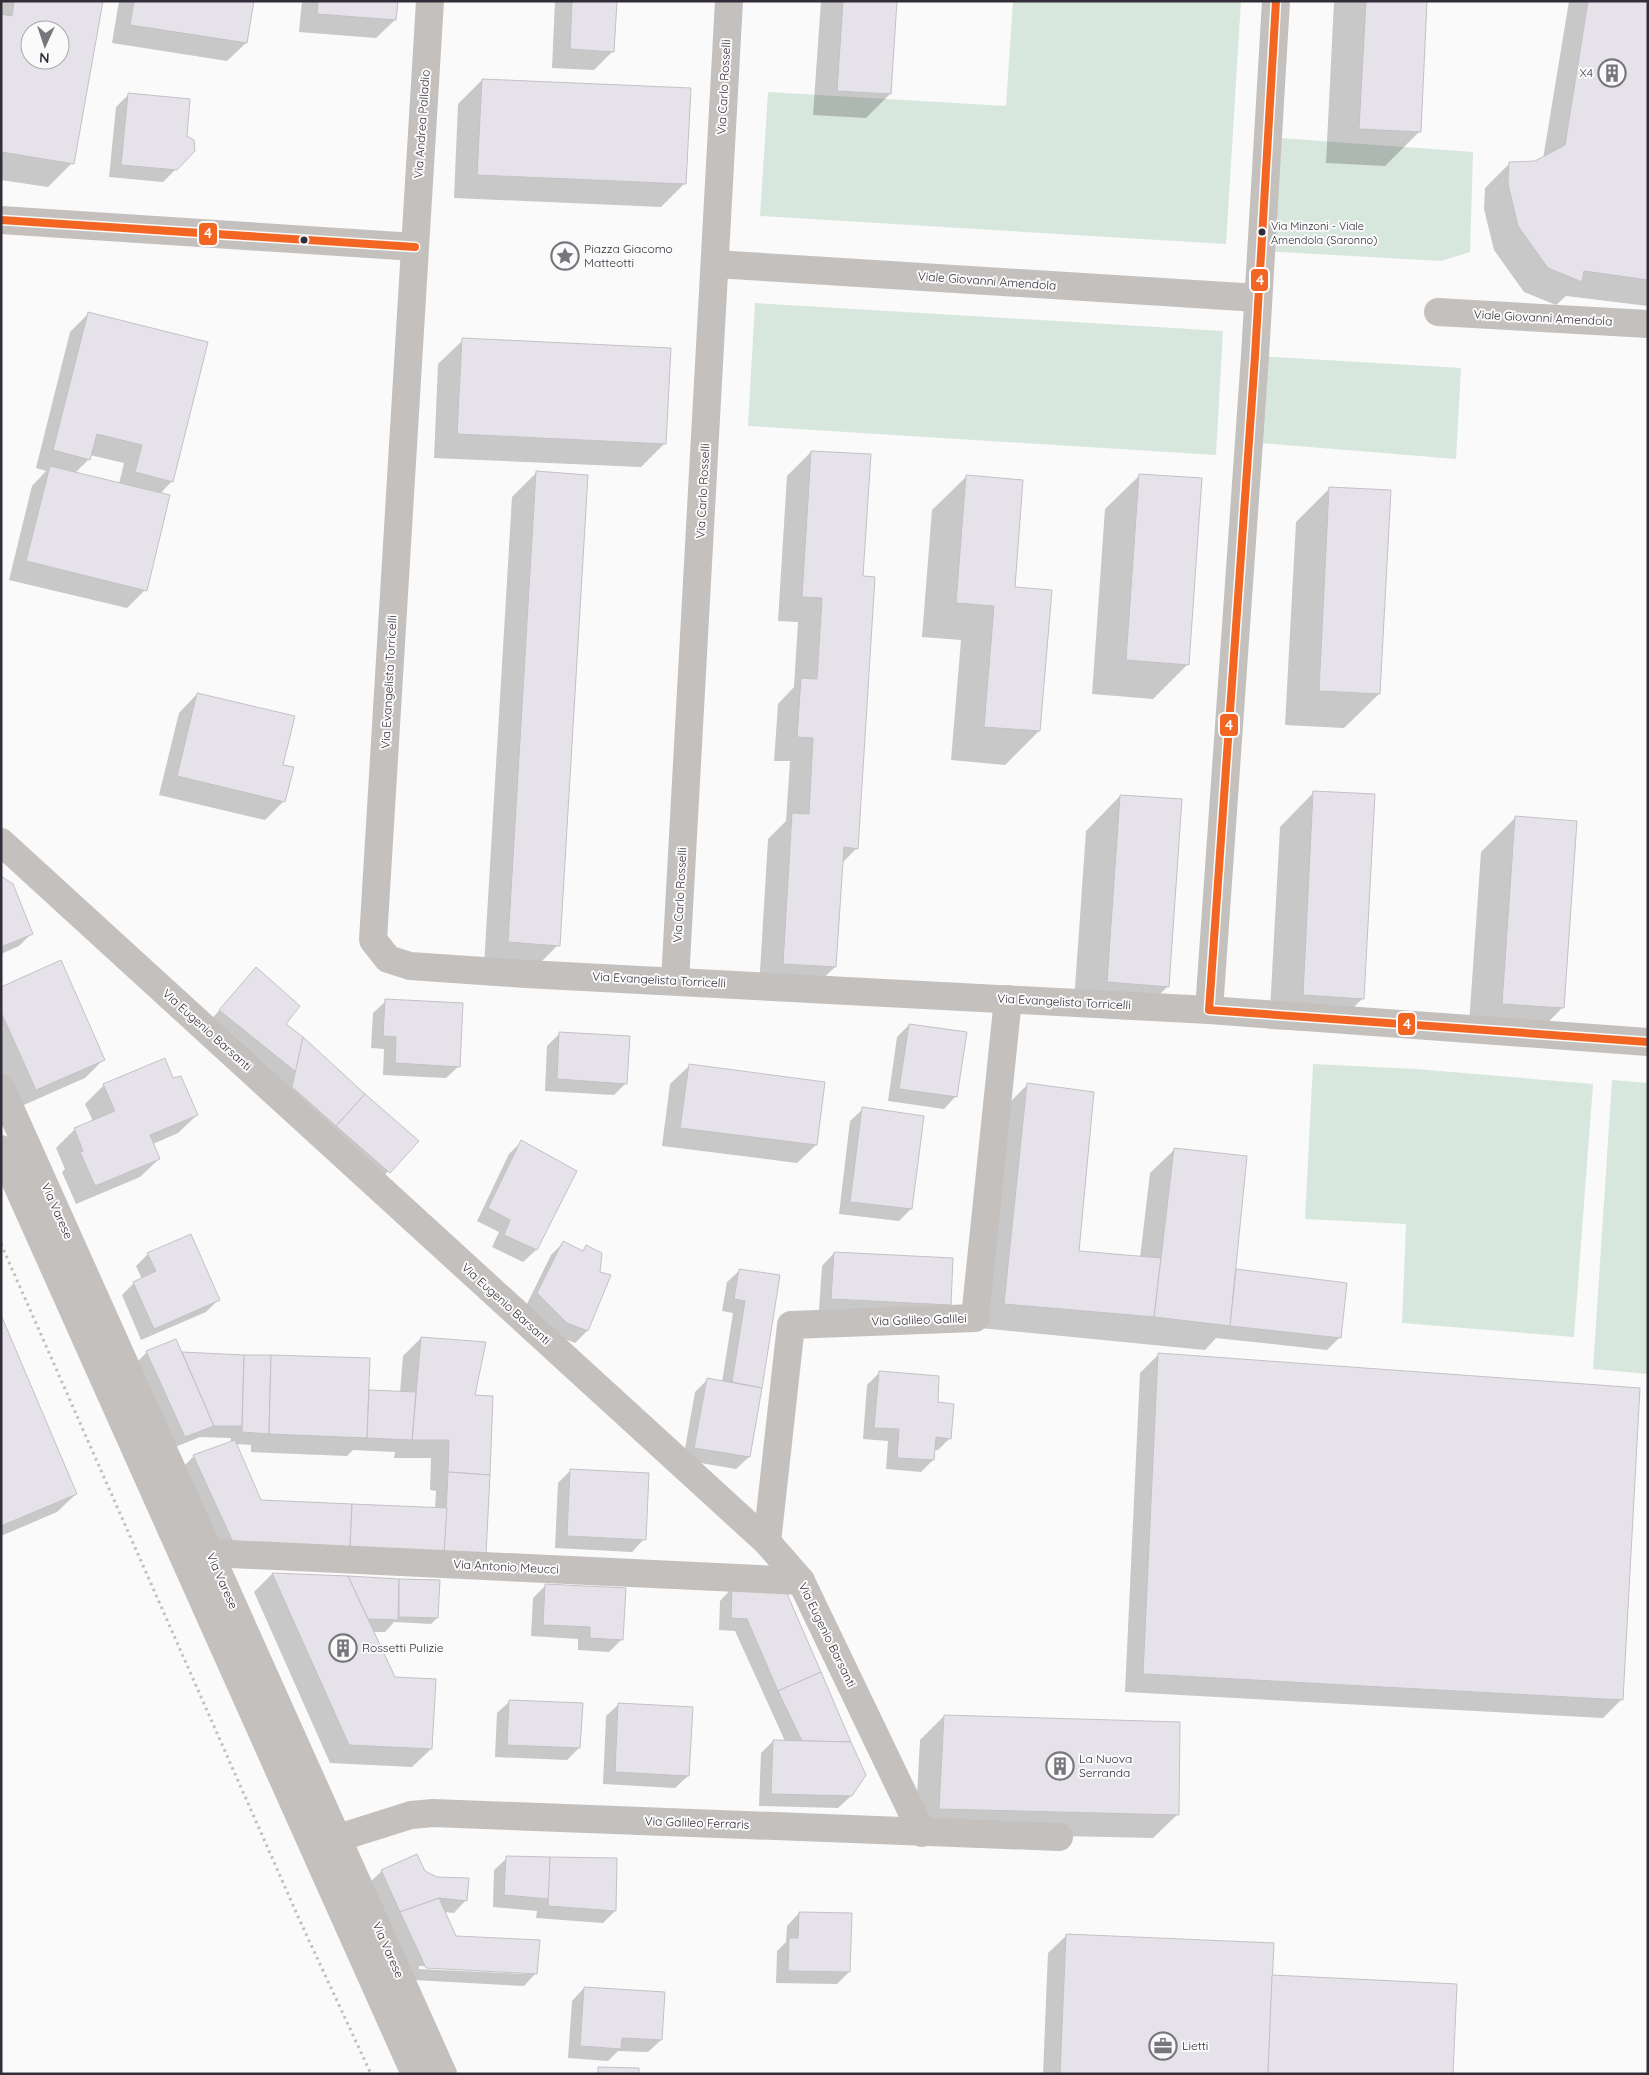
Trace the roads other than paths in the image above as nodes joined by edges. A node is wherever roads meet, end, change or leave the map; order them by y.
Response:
1 (430, 1) edge
2 (729, 1) edge
3 (1276, 1) edge
4 (1, 220) edge
5 (415, 247) junction
6 (715, 264) junction
7 (1258, 298) junction
8 (1438, 312) dead end
9 (1648, 324) edge
10 (1, 842) edge
11 (675, 980) junction
12 (1008, 999) junction
13 (1209, 1010) junction
14 (1648, 1042) edge
15 (1, 1088) edge
16 (1, 1149) edge
17 (767, 1542) junction
18 (210, 1553) junction
19 (801, 1581) junction
20 (922, 1833) junction
21 (1059, 1837) dead end
22 (338, 1838) junction
23 (415, 2074) edge
24 (443, 2074) edge

1 - 5 street, Via Andrea Palladio
2 - 6 street, Via Carlo Rosselli
3 - 7 street
4 - 5 street
5 - 11 street, Via Evangelista Torricelli
6 - 7 street, Viale Giovanni Amendola
6 - 11 street, Via Carlo Rosselli
7 - 13 street
8 - 9 street, Viale Giovanni Amendola
10 - 17 street, Via Eugenio Barsanti
11 - 12 street, Via Evangelista Torricelli
12 - 13 street, Via Evangelista Torricelli
12 - 17 street, Via Galileo Galilei
13 - 14 street, Via Evangelista Torricelli
15 - 18 street, Via Varese
16 - 23 street, Via Varese
17 - 19 street, Via Eugenio Barsanti
18 - 19 street, Via Antonio Meucci
18 - 22 street, Via Varese
19 - 20 street, Via Eugenio Barsanti
20 - 21 street, Via Galileo Ferraris
20 - 22 street, Via Galileo Ferraris
22 - 24 street, Via Varese

